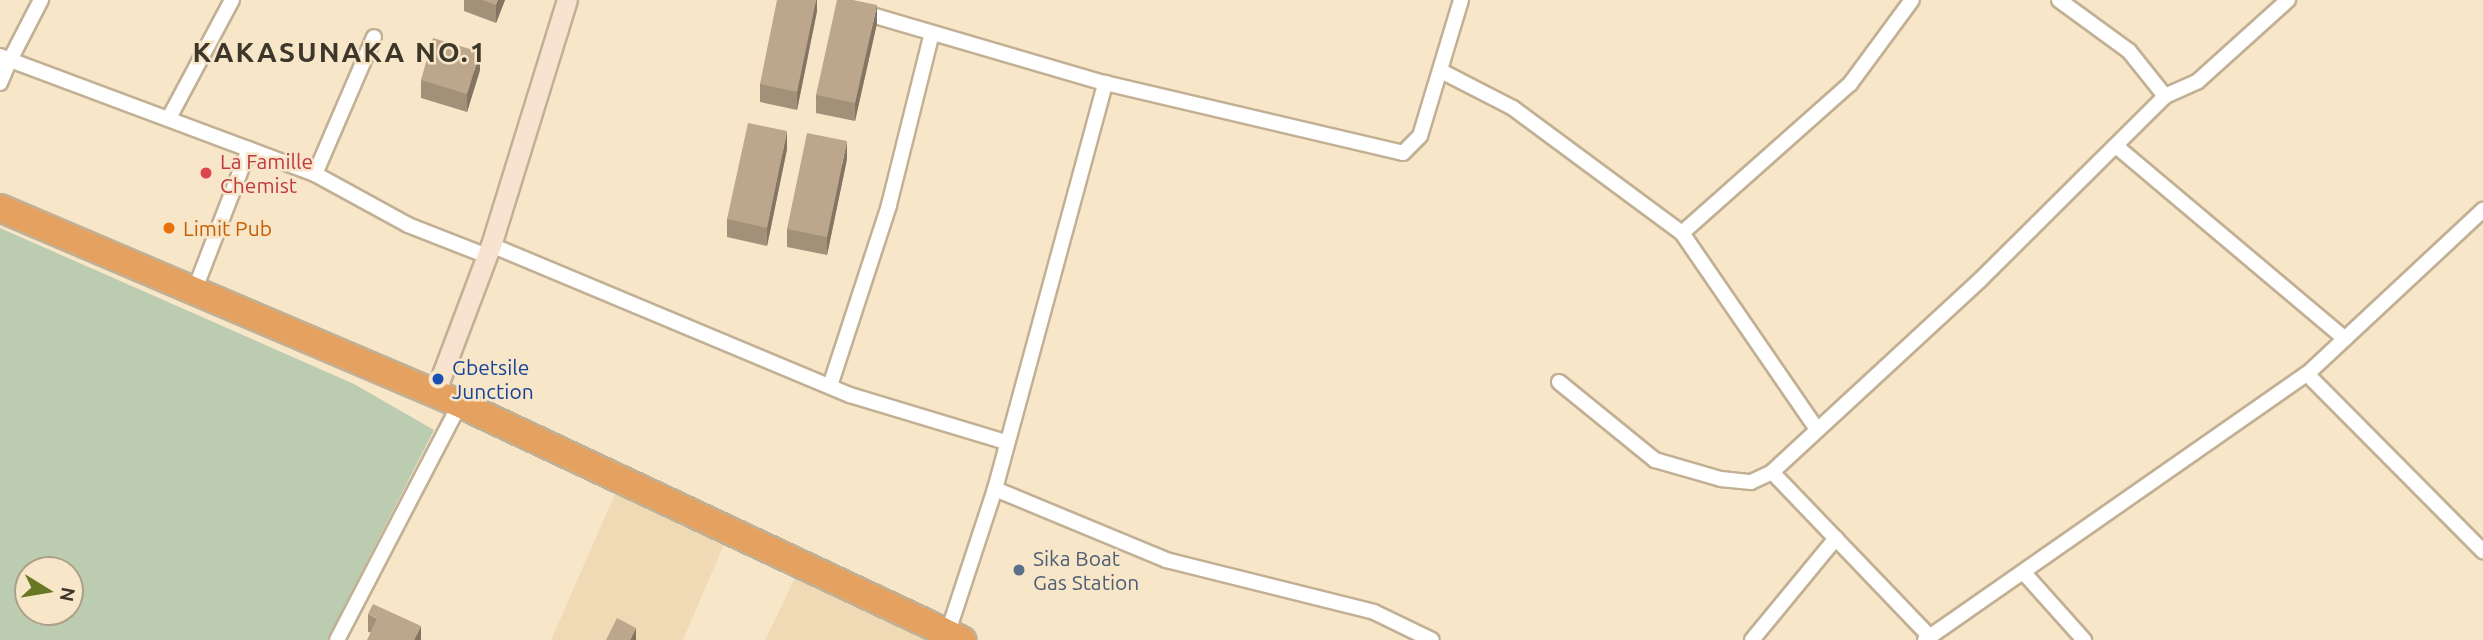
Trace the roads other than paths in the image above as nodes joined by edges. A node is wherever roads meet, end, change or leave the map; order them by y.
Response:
1 (41, 0) edge
2 (232, 0) edge
3 (567, 0) edge
4 (1912, 0) edge
5 (2059, 0) edge
6 (2288, 0) edge
7 (1457, 1) edge
8 (847, 7) edge
9 (932, 33) junction
10 (374, 37) dead end
11 (5, 58) edge
12 (1443, 72) junction
13 (0, 83) edge
14 (1105, 83) junction
15 (2165, 96) junction
16 (169, 118) junction
17 (2116, 146) junction
18 (249, 149) junction
19 (315, 174) junction
20 (0, 208) edge
21 (2483, 210) edge
22 (1682, 233) junction
23 (489, 250) junction
24 (195, 289) junction
25 (2346, 338) junction
26 (2307, 374) junction
27 (1559, 382) dead end
28 (830, 386) junction
29 (435, 393) junction
30 (460, 404) junction
31 (1816, 428) junction
32 (1006, 442) junction
33 (1772, 472) junction
34 (995, 489) junction
35 (1836, 538) junction
36 (2483, 551) edge
37 (2025, 574) junction
38 (955, 636) edge
39 (1927, 638) edge
40 (337, 640) edge
41 (1432, 640) edge
42 (1752, 640) edge
43 (2084, 640) edge

1 - 11 street
2 - 16 street
3 - 23 street
4 - 22 street
5 - 15 street
6 - 15 street
7 - 12 street
8 - 9 street
9 - 14 street
9 - 28 street
10 - 19 street
11 - 13 street
11 - 16 street
12 - 14 street
12 - 22 street
14 - 32 street
15 - 17 street
16 - 18 street
17 - 25 street
17 - 31 street
18 - 19 street
18 - 24 street
19 - 23 street
20 - 24 highway
21 - 25 street
22 - 31 street
23 - 28 street
23 - 29 street
24 - 29 highway
25 - 26 street
26 - 36 street
26 - 37 street
27 - 33 street
28 - 32 street
29 - 30 highway
30 - 38 highway
30 - 40 street
31 - 33 street
32 - 34 street
33 - 35 street
34 - 38 street
34 - 41 street
35 - 39 street
35 - 42 street
37 - 39 street
37 - 43 street

